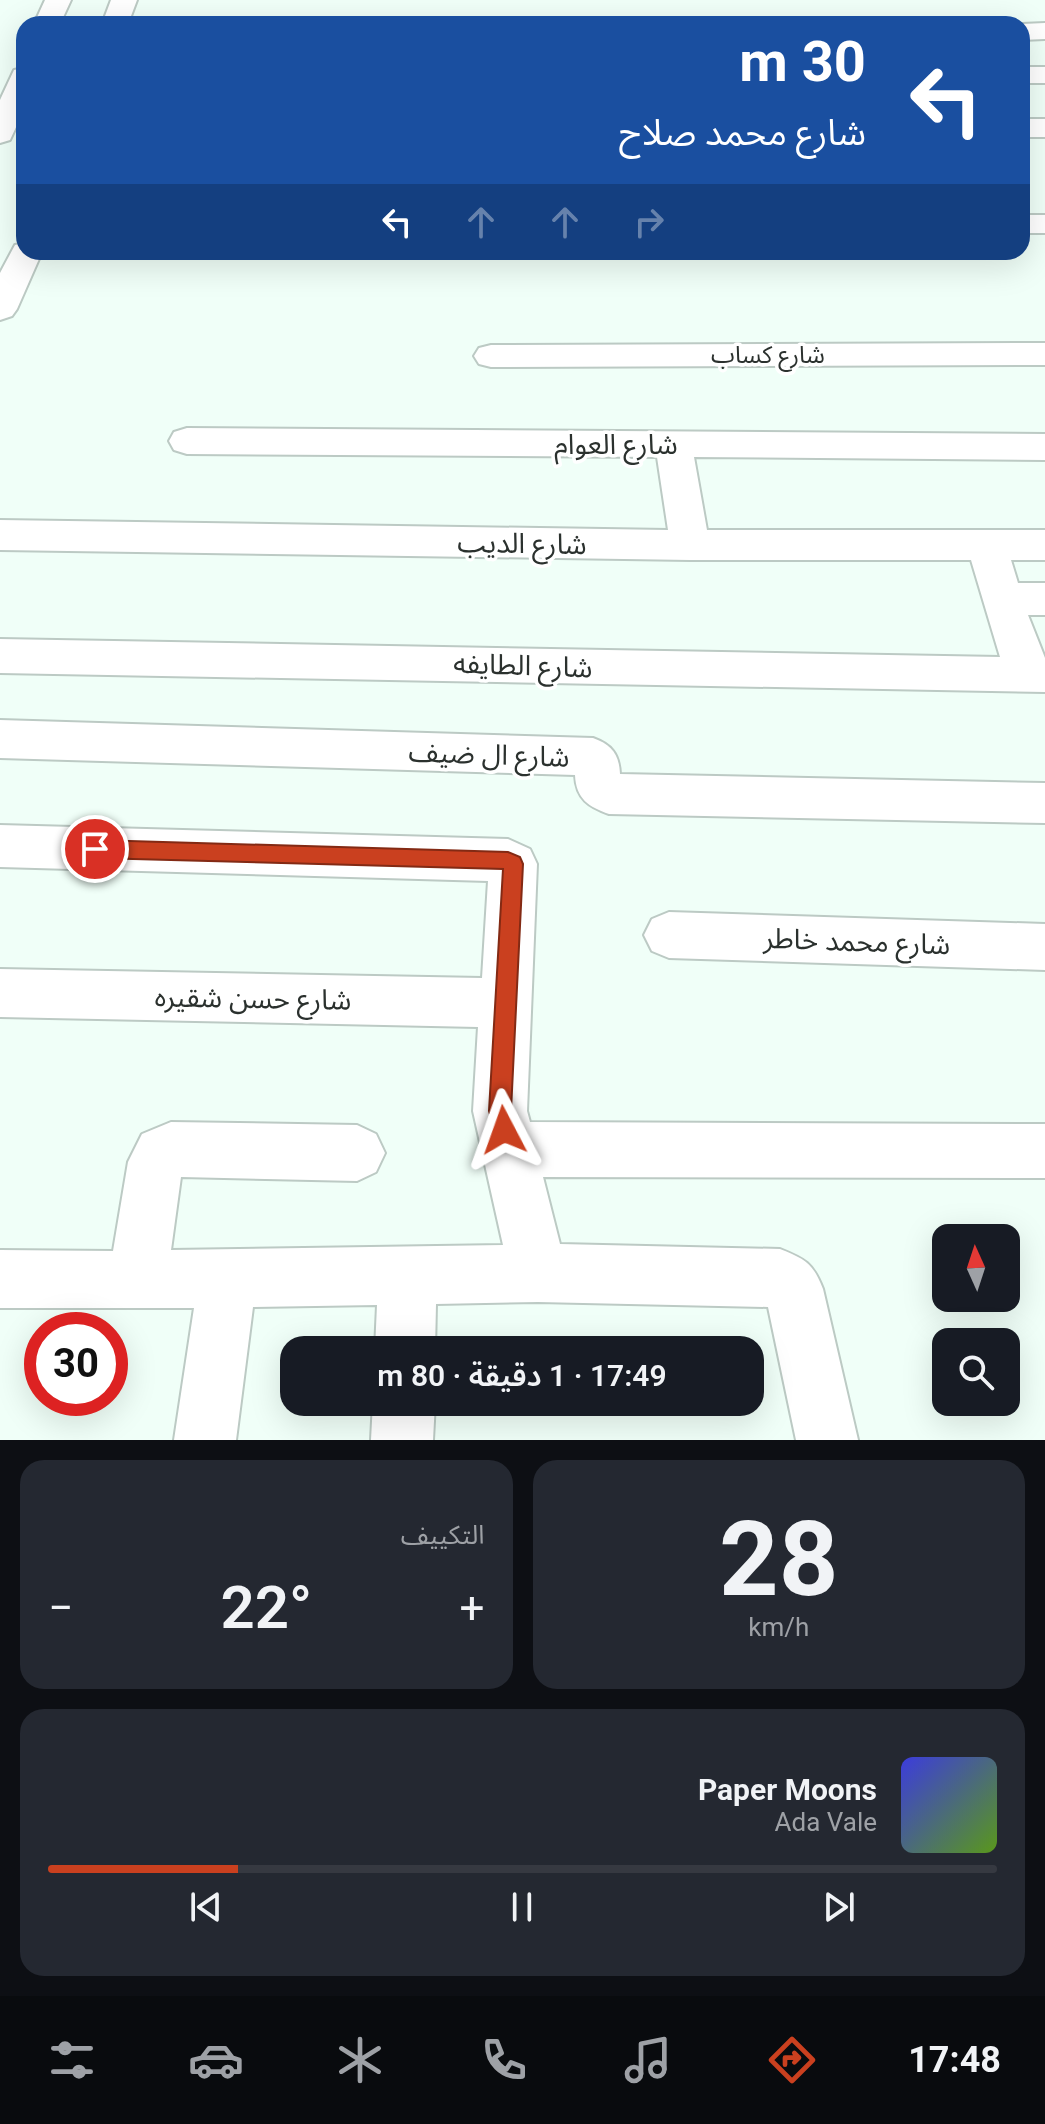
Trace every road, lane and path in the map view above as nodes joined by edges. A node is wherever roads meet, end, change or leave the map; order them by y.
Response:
1 (16, 95) edge
2 (0, 134) edge
3 (22, 260) edge
4 (0, 309) edge
5 (1045, 354) edge
6 (491, 356) dead end
7 (187, 441) dead end
8 (673, 444) junction
9 (1045, 447) edge
10 (0, 535) edge
11 (690, 545) junction
12 (986, 545) junction
13 (1045, 545) edge
14 (1003, 599) junction
15 (1045, 599) edge
16 (0, 656) edge
17 (1036, 675) edge
18 (0, 739) edge
19 (1045, 803) edge
20 (0, 846) edge
21 (669, 935) dead end
22 (1045, 947) edge
23 (3, 1003) edge
24 (506, 1003) junction
25 (508, 1149) junction
26 (1045, 1151) edge
27 (357, 1153) dead end
28 (538, 1273) junction
29 (408, 1276) junction
30 (0, 1279) edge
31 (228, 1279) junction
32 (137, 1280) junction
33 (406, 1336) edge
34 (403, 1416) edge
35 (205, 1440) edge
36 (402, 1440) edge
37 (827, 1440) edge

1 - 2 street
3 - 4 street
5 - 6 street, شارع كساب
7 - 8 street, شارع العوام
8 - 9 street, شارع العوام
8 - 11 street
10 - 11 street, شارع الديب
11 - 12 street, شارع الديب
12 - 13 street, شارع الديب
12 - 14 street
14 - 15 street
14 - 17 street
16 - 17 street, شارع الطايفه
18 - 19 street, شارع ال ضيف
20 - 24 street
21 - 22 street, شارع محمد خاطر
23 - 24 street, شارع حسن شقيره
24 - 25 street
25 - 26 street
25 - 28 street
27 - 32 street
28 - 29 street
28 - 37 street
29 - 31 street
29 - 33 street
30 - 32 street
31 - 32 street
31 - 35 street
34 - 36 street

